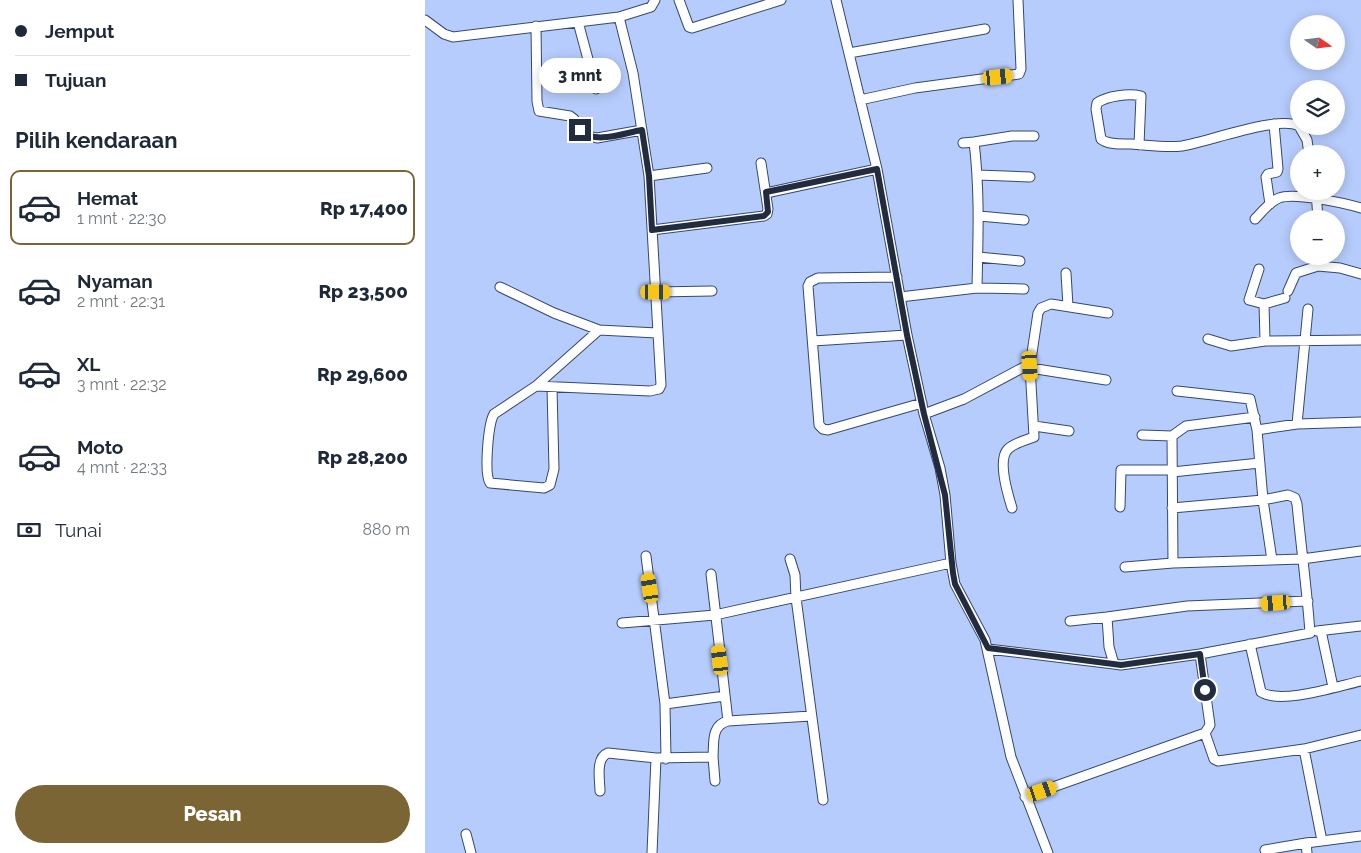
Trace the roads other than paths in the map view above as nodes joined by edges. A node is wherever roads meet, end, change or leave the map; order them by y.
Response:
1 (655, 0) edge
2 (679, 0) edge
3 (781, 0) edge
4 (836, 0) edge
5 (1018, 0) edge
6 (619, 17) junction
7 (425, 20) edge
8 (577, 22) junction
9 (536, 26) junction
10 (985, 29) dead end
11 (849, 53) junction
12 (596, 89) dead end
13 (860, 100) junction
14 (1290, 123) edge
15 (1274, 124) junction
16 (642, 130) junction
17 (1033, 136) dead end
18 (974, 142) junction
19 (963, 143) dead end
20 (1139, 145) junction
21 (761, 163) dead end
22 (707, 168) dead end
23 (877, 169) junction
24 (978, 175) junction
25 (649, 176) junction
26 (1030, 177) dead end
27 (766, 192) junction
28 (1290, 197) edge
29 (1331, 200) edge
30 (1270, 204) junction
31 (1361, 208) edge
32 (979, 216) junction
33 (1255, 219) dead end
34 (1024, 220) dead end
35 (652, 230) junction
36 (978, 257) junction
37 (1020, 261) dead end
38 (1318, 266) joint
39 (1259, 269) dead end
40 (1066, 273) dead end
41 (1361, 274) edge
42 (897, 277) junction
43 (500, 288) dead end
44 (977, 288) junction
45 (1023, 289) dead end
46 (712, 291) dead end
47 (656, 292) junction
48 (900, 297) junction
49 (1264, 304) junction
50 (1068, 306) junction
51 (1308, 309) dead end
52 (1108, 313) dead end
53 (599, 330) junction
54 (657, 334) junction
55 (907, 335) junction
56 (1208, 339) dead end
57 (1361, 340) edge
58 (813, 341) junction
59 (1265, 341) junction
60 (1305, 342) junction
61 (1030, 366) junction
62 (1106, 380) dead end
63 (536, 386) junction
64 (552, 388) junction
65 (1177, 391) dead end
66 (922, 403) junction
67 (924, 414) junction
68 (1255, 416) junction
69 (1361, 422) edge
70 (1297, 424) junction
71 (1034, 426) junction
72 (1257, 430) junction
73 (1069, 431) dead end
74 (1141, 436) dead end
75 (1172, 436) junction
76 (1260, 463) junction
77 (1172, 471) junction
78 (1263, 500) junction
79 (1120, 507) dead end
80 (1012, 508) dead end
81 (1172, 508) junction
82 (1361, 550) edge
83 (646, 556) dead end
84 (790, 559) dead end
85 (1302, 559) junction
86 (1272, 560) junction
87 (951, 563) junction
88 (1173, 563) junction
89 (1125, 567) dead end
90 (711, 574) dead end
91 (796, 598) junction
92 (1308, 601) junction
93 (715, 615) junction
94 (1107, 617) junction
95 (655, 619) junction
96 (1070, 621) dead end
97 (622, 624) dead end
98 (1361, 626) edge
99 (1321, 631) junction
100 (1310, 632) junction
101 (1250, 644) junction
102 (988, 648) junction
103 (1200, 654) junction
104 (1114, 664) junction
105 (1361, 680) edge
106 (1333, 687) junction
107 (725, 696) junction
108 (665, 704) junction
109 (811, 716) junction
110 (728, 721) junction
111 (1205, 733) junction
112 (1361, 736) edge
113 (1304, 749) junction
114 (713, 757) junction
115 (656, 758) junction
116 (666, 758) junction
117 (715, 782) dead end
118 (600, 791) dead end
119 (1025, 797) junction
120 (823, 800) dead end
121 (466, 834) dead end
122 (1361, 836) edge
123 (1322, 841) junction
124 (1306, 843) junction
125 (1265, 850) dead end
126 (471, 853) edge
127 (652, 853) edge
128 (1048, 853) edge
129 (1307, 853) edge

1 - 6 street
2 - 3 street
4 - 11 street
5 - 13 street
6 - 8 street
6 - 16 street
7 - 9 street
8 - 9 street
8 - 12 street
9 - 16 street
10 - 11 street
11 - 13 street
13 - 23 street
14 - 15 street
15 - 20 street
15 - 30 street
16 - 25 street
17 - 18 street
18 - 19 street
18 - 24 street
20 - 20 street
21 - 27 street
22 - 25 street
23 - 27 street
23 - 42 street
24 - 26 street
24 - 32 street
25 - 35 street
27 - 35 street
28 - 30 street
29 - 31 street
30 - 33 street
32 - 34 street
32 - 36 street
35 - 47 street
36 - 37 street
36 - 44 street
38 - 41 street
38 - 49 street
39 - 49 street
40 - 50 street
42 - 48 street
42 - 58 street
43 - 53 street
44 - 45 street
44 - 48 street
46 - 47 street
47 - 54 street
48 - 55 street
49 - 59 street
50 - 52 street
50 - 61 street
51 - 60 street
53 - 54 street
53 - 63 street
54 - 64 street
55 - 58 street
55 - 66 street
56 - 59 street
57 - 60 street
58 - 66 street
59 - 60 street
60 - 70 street
61 - 62 street
61 - 67 street
61 - 71 street
63 - 64 street
63 - 64 street
65 - 68 street
66 - 67 street
67 - 87 street
68 - 72 street
68 - 75 street
69 - 70 street
70 - 72 street
71 - 73 street
71 - 80 street
72 - 76 street
74 - 75 street
75 - 77 street
76 - 77 street
76 - 78 street
77 - 79 street
77 - 81 street
78 - 81 street
78 - 85 street
78 - 86 street
81 - 88 street
82 - 85 street
83 - 95 street
84 - 91 street
85 - 86 street
85 - 92 street
86 - 88 street
87 - 91 street
87 - 102 street
88 - 89 street
90 - 93 street
91 - 93 street
91 - 109 street
92 - 94 street
92 - 100 street
93 - 95 street
93 - 107 street
94 - 96 street
94 - 104 street
95 - 97 street
95 - 108 street
98 - 99 street
99 - 100 street
99 - 106 street
100 - 101 street
101 - 103 street
101 - 106 street
102 - 104 street
102 - 119 street
103 - 104 street
103 - 111 street
105 - 106 street
107 - 108 street
107 - 110 street
108 - 116 street
109 - 110 street
109 - 120 street
110 - 114 street
111 - 113 street
111 - 119 street
112 - 113 street
113 - 123 street
114 - 116 street
114 - 117 street
115 - 116 street
115 - 118 street
115 - 127 street
119 - 128 street
121 - 126 street
122 - 123 street
123 - 124 street
124 - 125 street
124 - 129 street

